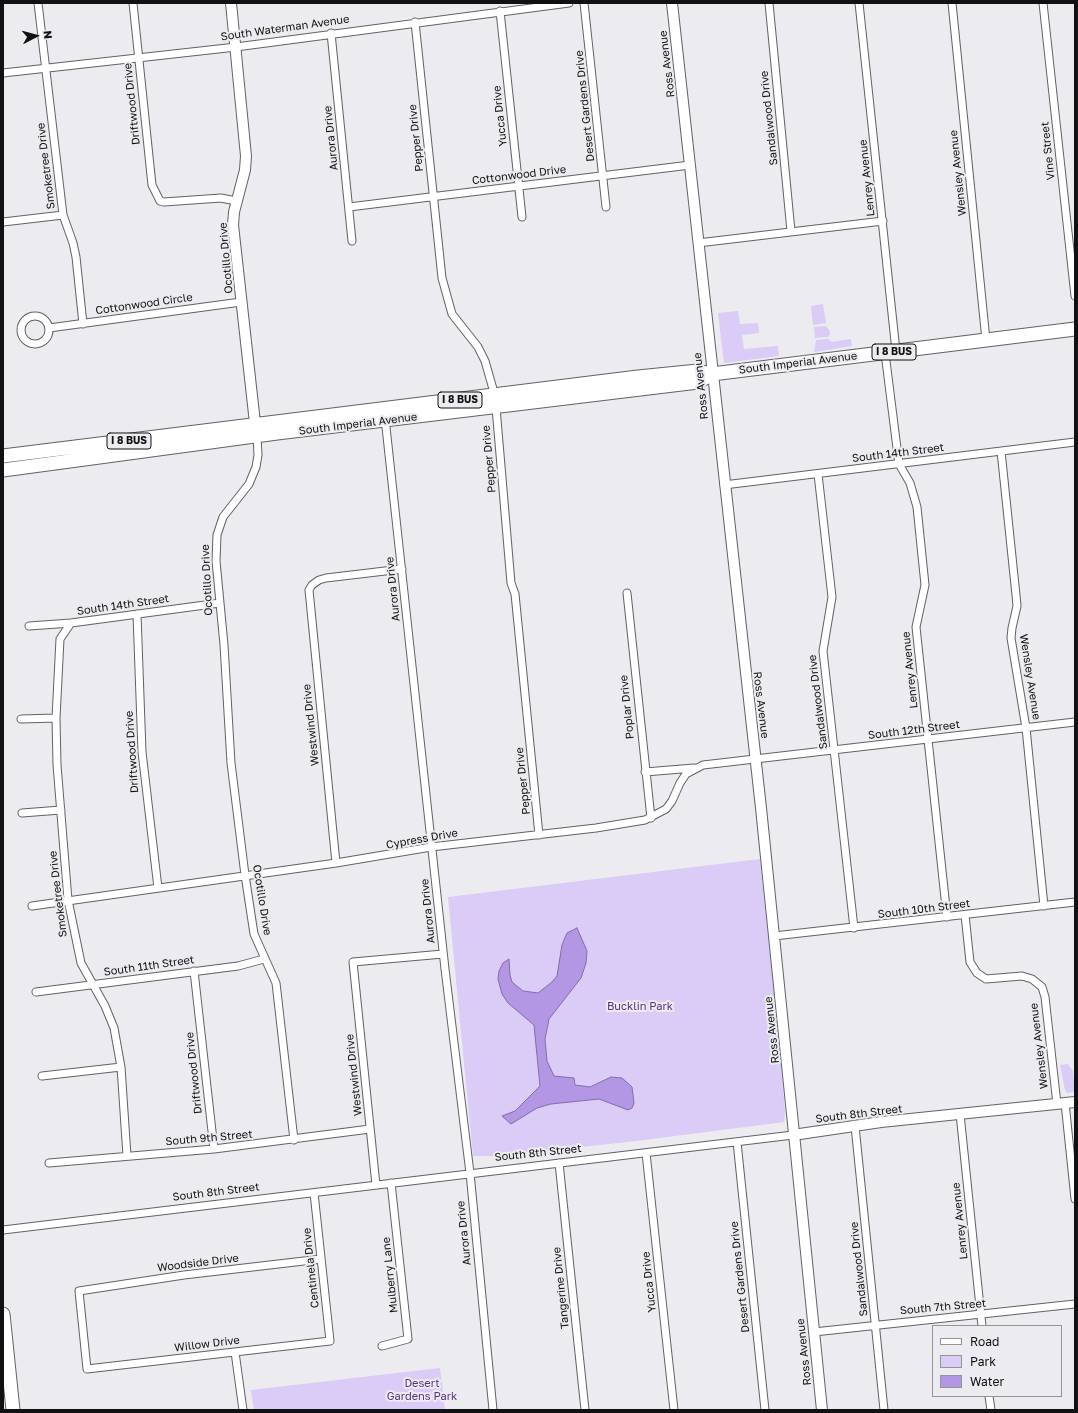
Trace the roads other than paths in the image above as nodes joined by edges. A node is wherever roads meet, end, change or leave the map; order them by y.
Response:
1 (38, 3) edge
2 (133, 3) edge
3 (231, 3) edge
4 (569, 3) edge
5 (584, 3) edge
6 (672, 3) edge
7 (769, 3) edge
8 (859, 3) edge
9 (952, 3) edge
10 (1042, 3) edge
11 (500, 12) junction
12 (415, 22) junction
13 (332, 33) junction
14 (236, 46) junction
15 (139, 57) junction
16 (45, 67) junction
17 (3, 73) edge
18 (690, 165) junction
19 (603, 176) junction
20 (518, 187) junction
21 (433, 196) junction
22 (236, 201) junction
23 (350, 207) junction
24 (606, 207) dead end
25 (63, 215) junction
26 (522, 218) dead end
27 (883, 221) junction
28 (3, 222) edge
29 (791, 231) junction
30 (352, 241) dead end
31 (698, 243) junction
32 (1075, 296) edge
33 (241, 302) junction
34 (83, 324) junction
35 (49, 328) dead end
36 (1075, 329) edge
37 (986, 340) junction
38 (891, 352) junction
39 (712, 374) junction
40 (496, 401) junction
41 (384, 415) junction
42 (256, 431) junction
43 (1075, 442) edge
44 (1001, 451) junction
45 (3, 456) edge
46 (899, 464) junction
47 (3, 470) edge
48 (818, 474) junction
49 (724, 485) junction
50 (402, 569) junction
51 (627, 593) dead end
52 (220, 603) junction
53 (137, 614) junction
54 (71, 623) junction
55 (29, 626) dead end
56 (56, 718) junction
57 (21, 719) dead end
58 (1075, 722) edge
59 (1026, 728) junction
60 (928, 739) junction
61 (835, 750) junction
62 (756, 759) junction
63 (694, 768) junction
64 (645, 772) junction
65 (61, 810) junction
66 (22, 813) dead end
67 (651, 818) junction
68 (539, 834) junction
69 (431, 847) junction
70 (336, 863) junction
71 (245, 875) junction
72 (158, 888) junction
73 (68, 900) junction
74 (1075, 902) edge
75 (32, 906) dead end
76 (1044, 906) junction
77 (965, 915) junction
78 (947, 917) junction
79 (854, 928) junction
80 (774, 936) junction
81 (443, 954) junction
82 (264, 959) junction
83 (194, 971) junction
84 (93, 984) junction
85 (36, 992) dead end
86 (121, 1067) junction
87 (42, 1076) dead end
88 (1066, 1103) edge
89 (960, 1114) junction
90 (855, 1126) junction
91 (370, 1129) junction
92 (793, 1135) junction
93 (294, 1140) junction
94 (737, 1142) junction
95 (214, 1149) junction
96 (646, 1152) junction
97 (127, 1156) junction
98 (49, 1163) dead end
99 (559, 1163) junction
100 (470, 1173) junction
101 (391, 1183) junction
102 (376, 1185) junction
103 (314, 1192) junction
104 (1075, 1199) edge
105 (5, 1230) edge
106 (321, 1259) junction
107 (1075, 1304) edge
108 (3, 1314) edge
109 (981, 1314) junction
110 (875, 1324) junction
111 (982, 1325) edge
112 (814, 1332) junction
113 (330, 1340) joint
114 (382, 1346) dead end
115 (235, 1352) junction
116 (87, 1369) joint
117 (989, 1397) edge
118 (12, 1410) edge
119 (243, 1410) edge
120 (493, 1410) edge
121 (585, 1410) edge
122 (674, 1410) edge
123 (765, 1410) edge
124 (822, 1410) edge
125 (884, 1410) edge
126 (991, 1410) edge

1 - 16 street, Smoketree Drive
2 - 15 street, Driftwood Drive
3 - 14 street, Ocotillo Drive
4 - 11 street, South Waterman Avenue
5 - 19 street, Desert Gardens Drive
6 - 18 street, Ross Avenue
7 - 29 street, Sandalwood Drive
8 - 27 street, Lenrey Avenue
9 - 37 street, Wensley Avenue
10 - 32 street, Vine Street
11 - 12 street, South Waterman Avenue
11 - 20 street, Yucca Drive
12 - 13 street, South Waterman Avenue
12 - 21 street, Pepper Drive
13 - 14 street, South Waterman Avenue
13 - 23 street, Aurora Drive
14 - 15 street, South Waterman Avenue
14 - 22 street, Ocotillo Drive
15 - 16 street, South Waterman Avenue
15 - 22 street, Driftwood Drive
16 - 17 street, South Waterman Avenue
16 - 25 street, Smoketree Drive
18 - 19 street, Cottonwood Drive
18 - 31 street, Ross Avenue
19 - 20 street, Cottonwood Drive
19 - 24 street, Desert Gardens Drive
20 - 21 street, Cottonwood Drive
20 - 26 street, Yucca Drive
21 - 23 street, Cottonwood Drive
21 - 40 street, Pepper Drive
22 - 33 street, Ocotillo Drive
23 - 30 street, Aurora Drive
25 - 28 street
25 - 34 street, Smoketree Drive
27 - 29 street
27 - 38 street, Lenrey Avenue
29 - 31 street
31 - 39 street, Ross Avenue
33 - 34 street, Cottonwood Circle
33 - 42 street, Ocotillo Drive
34 - 35 street, Cottonwood Circle
36 - 37 highway, South Imperial Avenue / I 8 BUS
37 - 38 highway, South Imperial Avenue / I 8 BUS
38 - 39 highway, South Imperial Avenue / I 8 BUS
38 - 46 street, Lenrey Avenue
39 - 40 highway, South Imperial Avenue / I 8 BUS
39 - 49 street, Ross Avenue
40 - 41 highway, South Imperial Avenue / I 8 BUS
40 - 68 street, Pepper Drive
41 - 42 highway, South Imperial Avenue / I 8 BUS
41 - 50 street, Aurora Drive
42 - 45 highway, South Imperial Avenue / I 8 BUS
42 - 47 highway, South Imperial Avenue / I 8 BUS
42 - 52 street, Ocotillo Drive
43 - 44 street, South 14th Street
44 - 46 street, South 14th Street
44 - 59 street, Wensley Avenue
46 - 48 street, South 14th Street
46 - 60 street, Lenrey Avenue
48 - 49 street, South 14th Street
48 - 61 street, Sandalwood Drive
49 - 62 street, Ross Avenue
50 - 69 street, Aurora Drive
50 - 70 street, Westwind Drive
51 - 64 street, Poplar Drive
52 - 53 street, South 14th Street
52 - 71 street, Ocotillo Drive
53 - 54 street, South 14th Street
53 - 72 street, Driftwood Drive
54 - 55 street, South 14th Street
54 - 56 street, Smoketree Drive
56 - 57 street
56 - 65 street, Smoketree Drive
58 - 59 street, South 12th Street
59 - 60 street, South 12th Street
59 - 76 street, Wensley Avenue
60 - 61 street, South 12th Street
60 - 78 street, Lenrey Avenue
61 - 62 street, South 12th Street
61 - 79 street, Sandalwood Drive
62 - 63 street
62 - 80 street, Ross Avenue
63 - 64 street
63 - 67 street, Cypress Drive
64 - 67 street, Poplar Drive
65 - 66 street
65 - 73 street, Smoketree Drive
67 - 68 street, Cypress Drive
68 - 69 street, Cypress Drive
69 - 70 street, Cypress Drive
69 - 81 street, Aurora Drive
70 - 71 street, Cypress Drive
71 - 72 street, Cypress Drive
71 - 82 street, Ocotillo Drive
72 - 73 street, Cypress Drive
73 - 75 street, Cypress Drive
73 - 84 street, Smoketree Drive
74 - 76 street, South 10th Street
76 - 77 street, South 10th Street
77 - 78 street, South 10th Street
77 - 88 street, Wensley Avenue
78 - 79 street, South 10th Street
79 - 80 street, South 10th Street
80 - 92 street, Ross Avenue
81 - 91 street, Westwind Drive
81 - 100 street, Aurora Drive
82 - 83 street, South 11th Street
82 - 93 street, Ocotillo Drive
83 - 84 street, South 11th Street
83 - 95 street, Driftwood Drive
84 - 85 street, South 11th Street
84 - 86 street, Smoketree Drive
86 - 87 street
86 - 97 street, Smoketree Drive
88 - 89 street, South 8th Street
88 - 104 street, Wensley Avenue
89 - 90 street, South 8th Street
89 - 109 street, Lenrey Avenue
90 - 92 street, South 8th Street
90 - 110 street, Sandalwood Drive
91 - 93 street, South 9th Street
91 - 102 street, Westwind Drive
92 - 94 street, South 8th Street
92 - 112 street, Ross Avenue
93 - 95 street, South 9th Street
94 - 96 street, South 8th Street
94 - 123 street, Desert Gardens Drive
95 - 97 street, South 9th Street
96 - 99 street, South 8th Street
96 - 122 street, Yucca Drive
97 - 98 street, South 9th Street
99 - 100 street, South 8th Street
99 - 121 street, Tangerine Drive
100 - 101 street, South 8th Street
100 - 120 street, Aurora Drive
101 - 102 street, South 8th Street
101 - 114 street, Mulberry Lane
102 - 103 street, South 8th Street
103 - 105 street, South 8th Street
103 - 106 street, Centinela Drive
106 - 113 street, Centinela Drive
106 - 116 street, Woodside Drive
107 - 109 street, South 7th Street
108 - 118 highway
109 - 110 street, South 7th Street
109 - 111 street, Lenrey Avenue
110 - 112 street, South 7th Street
110 - 125 street, Sandalwood Drive
112 - 124 street, Ross Avenue
113 - 115 street, Willow Drive
115 - 116 street, Willow Drive
115 - 119 street
117 - 126 street

